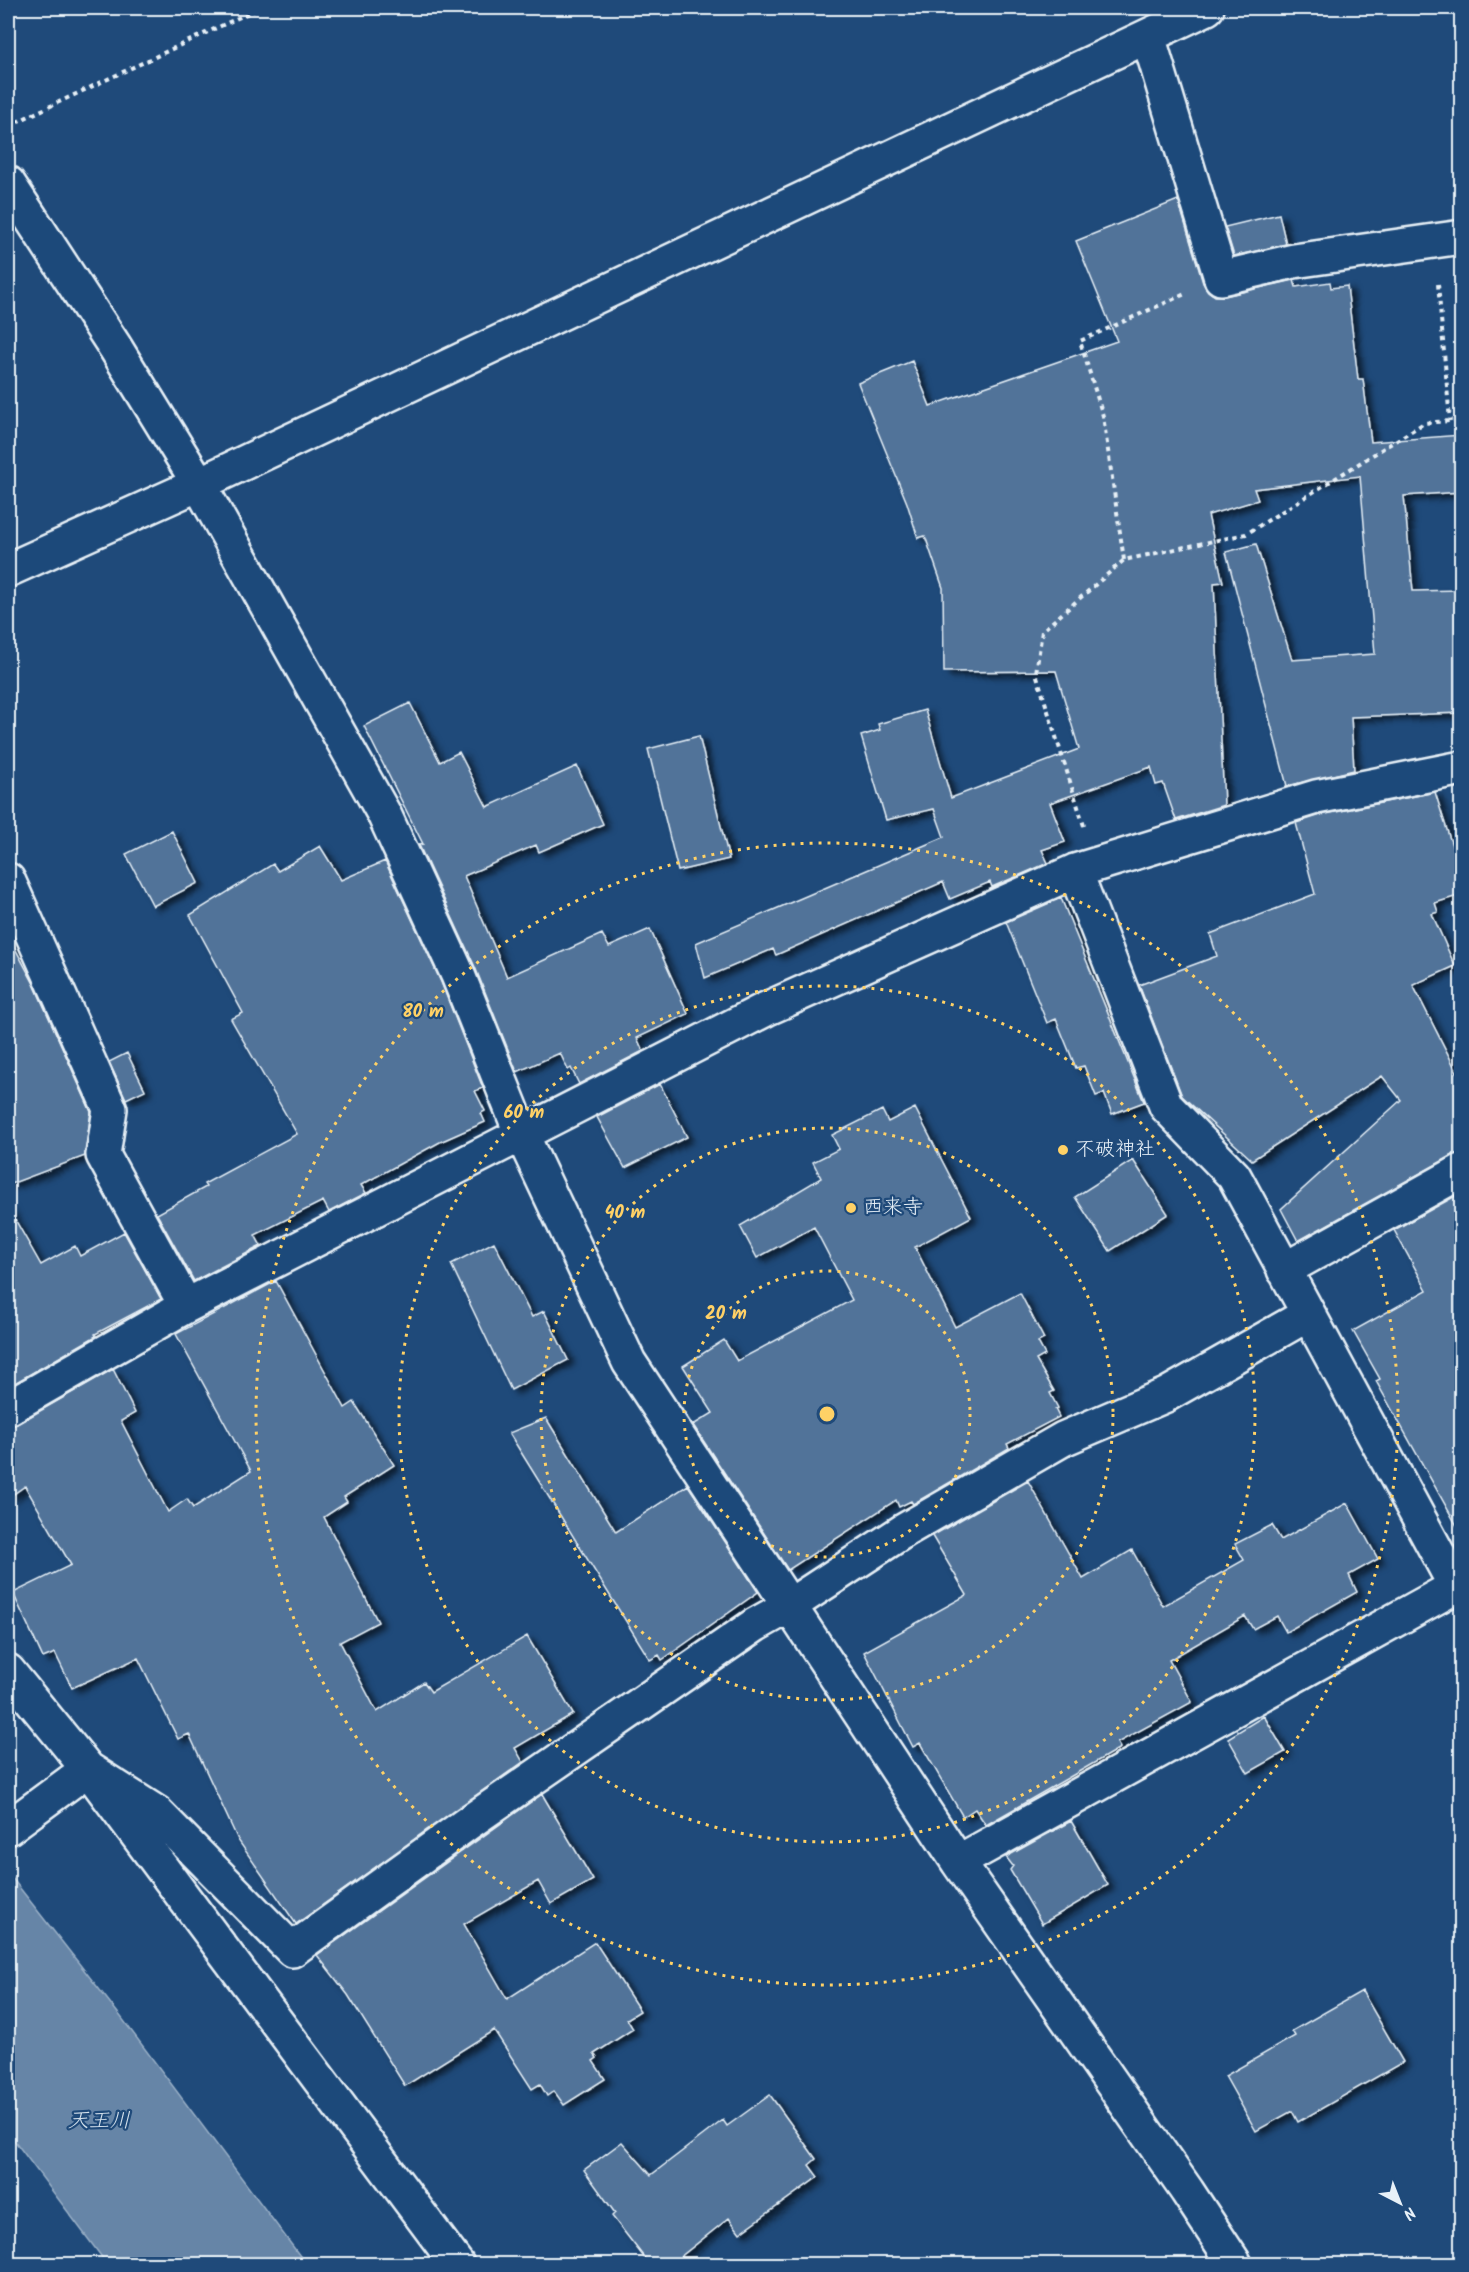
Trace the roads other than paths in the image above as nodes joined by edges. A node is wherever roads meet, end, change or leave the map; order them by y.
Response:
1 (1208, 8) edge
2 (1148, 36) junction
3 (8, 183) edge
4 (1448, 239) edge
5 (199, 484) junction
6 (8, 570) edge
7 (1461, 768) edge
8 (1085, 867) junction
9 (8, 880) edge
10 (522, 1135) junction
11 (1461, 1171) edge
12 (1284, 1270) junction
13 (186, 1306) junction
14 (1307, 1315) junction
15 (8, 1408) edge
16 (1459, 1585) edge
17 (789, 1606) junction
18 (11, 1671) edge
19 (88, 1769) junction
20 (8, 1828) edge
21 (958, 1862) junction
22 (457, 2265) edge
23 (1235, 2265) edge

1 - 2 street
2 - 4 street
2 - 5 street
3 - 5 street
5 - 6 street
5 - 10 street
7 - 8 street
8 - 10 street
8 - 12 street
9 - 13 street
10 - 13 street
10 - 17 street
11 - 12 street
12 - 14 street
13 - 15 street
14 - 16 street
14 - 17 street
16 - 21 street
17 - 19 street
17 - 21 street
18 - 19 street
19 - 20 street
19 - 22 street
21 - 23 street

